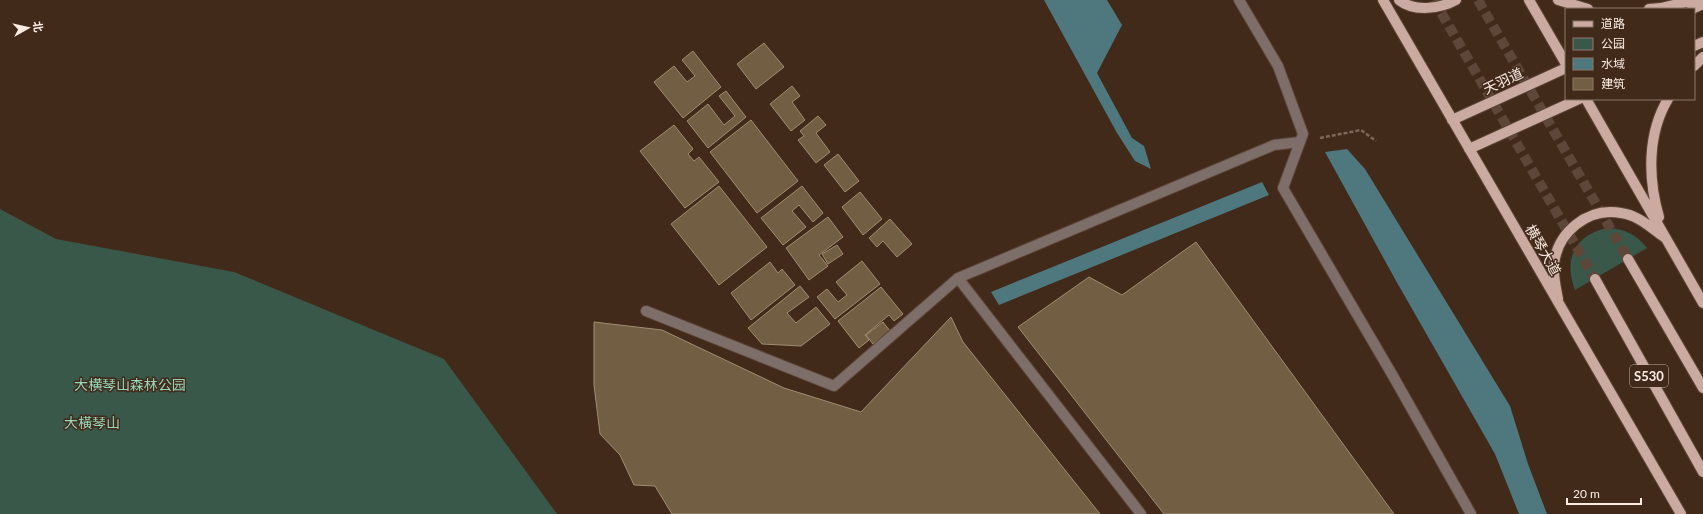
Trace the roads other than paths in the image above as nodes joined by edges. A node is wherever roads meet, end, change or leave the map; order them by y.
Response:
1 (1239, 0) edge
2 (1383, 0) edge
3 (1399, 0) edge
4 (1456, 0) edge
5 (1529, 0) edge
6 (1558, 0) edge
7 (1695, 0) edge
8 (1585, 8) edge
9 (1661, 8) edge
10 (1703, 57) edge
11 (1565, 62) edge
12 (1695, 65) edge
13 (1565, 68) edge
14 (1577, 100) edge
15 (1587, 100) edge
16 (1667, 100) edge
17 (1452, 120) junction
18 (1300, 142) junction
19 (1469, 150) junction
20 (1665, 236) junction
21 (1628, 259) tunnel mouth
22 (958, 278) junction
23 (1595, 279) tunnel mouth
24 (1703, 302) edge
25 (1558, 304) junction
26 (646, 311) dead end
27 (1703, 388) edge
28 (1703, 472) edge
29 (1141, 514) edge
30 (1470, 514) edge
31 (1681, 514) edge

1 - 18 street
2 - 17 main road, 横琴大道
3 - 4 main road
5 - 11 main road
6 - 8 main road
7 - 9 main road
10 - 12 main road
13 - 17 main road, 天羽道
14 - 19 main road
15 - 20 main road
16 - 20 main road
17 - 19 main road, 横琴大道
18 - 22 street
18 - 30 street
19 - 25 main road, 横琴大道
20 - 24 main road
20 - 25 main road
21 - 27 main road, S530
22 - 26 street
22 - 29 street
23 - 28 main road, S530
25 - 31 main road, 横琴大道

